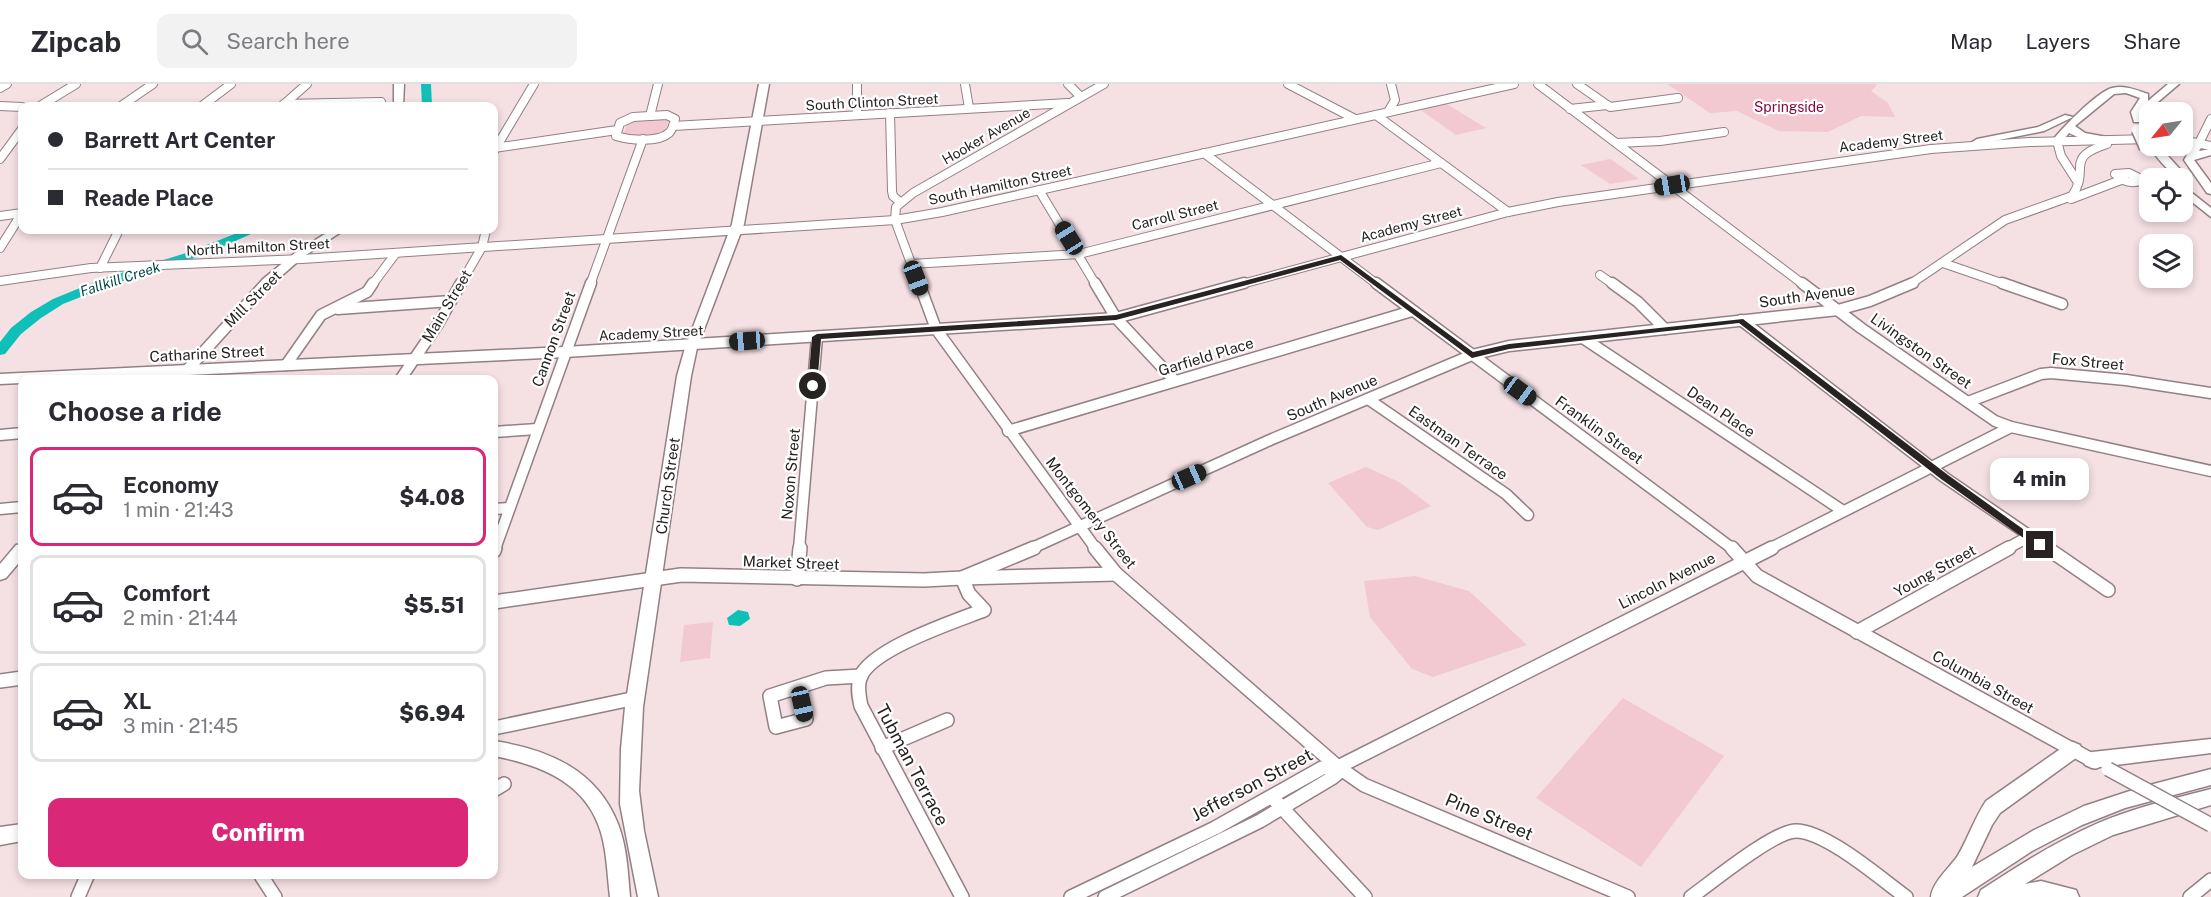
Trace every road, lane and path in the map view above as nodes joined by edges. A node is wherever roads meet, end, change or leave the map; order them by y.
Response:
1 (7, 84) edge
2 (76, 84) edge
3 (153, 84) edge
4 (231, 84) edge
5 (308, 84) edge
6 (399, 84) edge
7 (534, 84) edge
8 (658, 84) edge
9 (764, 84) edge
10 (857, 84) edge
11 (965, 84) edge
12 (1068, 84) edge
13 (1104, 84) edge
14 (1288, 84) edge
15 (1391, 84) edge
16 (1478, 84) edge
17 (1514, 84) edge
18 (1538, 84) edge
19 (1577, 84) edge
20 (2112, 84) edge
21 (2174, 84) edge
22 (2187, 84) edge
23 (0, 88) edge
24 (1490, 89) junction
25 (1081, 97) junction
26 (1675, 97) dead end
27 (47, 102) edge
28 (127, 102) edge
29 (207, 102) edge
30 (287, 102) edge
31 (399, 102) edge
32 (1072, 102) junction
33 (2165, 102) edge
34 (1607, 105) junction
35 (0, 106) edge
36 (18, 107) edge
37 (969, 108) junction
38 (1570, 109) junction
39 (1388, 112) junction
40 (890, 113) junction
41 (857, 115) junction
42 (1376, 115) junction
43 (650, 116) junction
44 (1355, 119) junction
45 (2211, 120) edge
46 (757, 121) junction
47 (2069, 121) junction
48 (2138, 125) joint
49 (673, 126) junction
50 (617, 130) junction
51 (2203, 131) junction
52 (18, 134) edge
53 (2193, 137) edge
54 (643, 139) junction
55 (2131, 139) junction
56 (1652, 140) junction
57 (2108, 140) junction
58 (2057, 141) junction
59 (2139, 141) edge
60 (498, 142) edge
61 (2193, 142) edge
62 (1617, 143) junction
63 (2199, 143) junction
64 (1971, 146) junction
65 (2211, 146) edge
66 (498, 148) edge
67 (2193, 152) edge
68 (2211, 152) edge
69 (3, 153) edge
70 (1204, 153) junction
71 (2193, 155) edge
72 (2160, 156) edge
73 (2190, 156) edge
74 (0, 159) edge
75 (1441, 163) junction
76 (2172, 168) edge
77 (2121, 180) dead end
78 (1672, 185) junction
79 (2078, 185) junction
80 (2193, 188) edge
81 (1039, 190) junction
82 (2211, 191) edge
83 (2193, 198) edge
84 (2061, 200) junction
85 (900, 202) junction
86 (2211, 204) edge
87 (1272, 205) junction
88 (1508, 212) junction
89 (18, 214) edge
90 (2211, 214) edge
91 (0, 216) edge
92 (18, 219) edge
93 (895, 220) junction
94 (735, 231) junction
95 (116, 234) edge
96 (332, 234) edge
97 (485, 234) edge
98 (606, 239) junction
99 (482, 247) junction
100 (0, 248) edge
101 (396, 253) junction
102 (1078, 254) junction
103 (1341, 257) junction
104 (293, 260) junction
105 (1943, 262) junction
106 (910, 264) junction
107 (100, 268) junction
108 (1600, 275) dead end
109 (0, 281) edge
110 (2072, 296) dead end
111 (451, 301) junction
112 (328, 310) junction
113 (1838, 310) junction
114 (1412, 311) junction
115 (1116, 318) junction
116 (1741, 320) junction
117 (936, 329) junction
118 (1665, 329) junction
119 (817, 337) junction
120 (1582, 338) junction
121 (693, 344) junction
122 (565, 352) junction
123 (1472, 355) junction
124 (415, 359) junction
125 (286, 365) junction
126 (181, 375) edge
127 (404, 375) edge
128 (0, 379) edge
129 (18, 379) edge
130 (1175, 381) junction
131 (2211, 393) edge
132 (1368, 399) junction
133 (1968, 402) junction
134 (2011, 427) junction
135 (537, 429) junction
136 (1008, 431) junction
137 (498, 432) edge
138 (18, 433) edge
139 (0, 435) edge
140 (1931, 466) junction
141 (2211, 471) edge
142 (18, 507) edge
143 (509, 508) junction
144 (0, 509) edge
145 (498, 509) edge
146 (1843, 511) junction
147 (1528, 515) dead end
148 (1078, 527) junction
149 (2028, 537) junction
150 (498, 539) edge
151 (18, 554) edge
152 (1743, 561) junction
153 (0, 574) edge
154 (1116, 574) junction
155 (654, 578) junction
156 (962, 578) junction
157 (797, 579) junction
158 (2108, 590) dead end
159 (498, 601) edge
160 (1857, 632) junction
161 (861, 676) junction
162 (18, 679) edge
163 (0, 681) edge
164 (799, 688) dead end
165 (636, 698) junction
166 (947, 720) dead end
167 (498, 727) edge
168 (2211, 746) edge
169 (882, 748) junction
170 (498, 750) edge
171 (2073, 750) junction
172 (2100, 765) junction
173 (1338, 767) junction
174 (2211, 777) edge
175 (1272, 797) junction
176 (2211, 797) edge
177 (1283, 808) junction
178 (2211, 825) edge
179 (18, 834) edge
180 (0, 838) edge
181 (86, 879) edge
182 (263, 879) edge
183 (2211, 880) edge
184 (78, 897) edge
185 (275, 897) edge
186 (620, 897) edge
187 (648, 897) edge
188 (962, 897) edge
189 (1071, 897) edge
190 (1105, 897) edge
191 (1365, 897) edge
192 (1628, 897) edge
193 (1692, 897) edge
194 (1906, 897) edge
195 (1940, 897) edge
196 (1945, 897) edge
197 (1988, 897) edge
198 (2008, 897) edge
199 (2069, 897) edge
200 (2190, 897) edge

1 - 23 street
2 - 27 street
3 - 28 street
4 - 29 street
5 - 30 street
6 - 31 highway
7 - 60 street
8 - 43 street
9 - 46 highway, Church Street
10 - 41 street
11 - 37 street
12 - 25 street
13 - 25 street, Hooker Avenue
14 - 44 street
15 - 39 street
16 - 24 street
17 - 24 street, South Hamilton Street
18 - 38 street, Livingston Street
19 - 34 street
20 - 47 highway
21 - 48 highway
22 - 33 highway
24 - 39 street, South Hamilton Street
25 - 32 street, Hooker Avenue
26 - 34 street
32 - 37 street, South Clinton Street
32 - 85 street, Hooker Avenue
34 - 38 street
35 - 36 street
37 - 40 street, South Clinton Street
38 - 62 street, Livingston Street
39 - 42 street, South Hamilton Street
40 - 41 street, South Clinton Street
40 - 85 street
41 - 46 street, South Clinton Street
42 - 44 street, South Hamilton Street
42 - 75 street
43 - 49 street
43 - 50 street
44 - 70 street, South Hamilton Street
45 - 51 street
46 - 49 street, South Clinton Street
46 - 94 highway, Church Street
47 - 48 highway
47 - 57 highway
47 - 58 highway
47 - 64 highway
49 - 54 street
50 - 54 street
50 - 66 street
51 - 53 street
51 - 63 street
52 - 69 street
54 - 98 street, Cannon Street
55 - 57 street
55 - 59 street
55 - 79 street
56 - 56 street
56 - 62 street
57 - 58 street
58 - 64 street, Academy Street
58 - 79 street
61 - 63 street
62 - 78 street, Livingston Street
63 - 65 street
63 - 67 highway
64 - 78 street, Academy Street
68 - 71 highway
69 - 74 street
70 - 81 street, South Hamilton Street
70 - 87 street, Franklin Street
72 - 76 highway
73 - 82 highway
75 - 87 street, Carroll Street
75 - 88 street
77 - 84 street
78 - 88 street, Academy Street
78 - 113 street, Livingston Street
79 - 84 street, South Avenue
80 - 86 highway
81 - 93 street, South Hamilton Street
81 - 102 street
83 - 90 highway
84 - 105 street, South Avenue
85 - 93 street
87 - 102 street, Carroll Street
87 - 103 street, Franklin Street
88 - 103 street, Academy Street
89 - 91 street
92 - 100 street
93 - 94 street, South Hamilton Street
93 - 106 street, Montgomery Street
94 - 98 street, South Hamilton Street
94 - 121 highway, Church Street
95 - 107 street
96 - 104 highway, Mill Street
97 - 99 street, Main Street
98 - 99 street, South Hamilton Street
98 - 122 street, Cannon Street
99 - 101 street, North Hamilton Street
99 - 111 street, Main Street
101 - 104 street, North Hamilton Street
101 - 112 street
102 - 106 street, Carroll Street
102 - 115 street
103 - 114 street, Franklin Street
103 - 115 street, Academy Street
104 - 107 street, North Hamilton Street
104 - 126 highway, Mill Street
105 - 110 street
105 - 113 street, South Avenue
106 - 117 street, Montgomery Street
107 - 109 street, North Hamilton Street
108 - 118 street
111 - 112 street
111 - 124 street, Main Street
112 - 125 street
113 - 116 street, South Avenue
113 - 133 street, Livingston Street
114 - 123 street, Franklin Street
114 - 130 street, Garfield Place
115 - 117 street, Academy Street
115 - 130 street
116 - 118 street, South Avenue
116 - 140 street
117 - 119 street, Academy Street
117 - 136 street, Montgomery Street
118 - 120 street, South Avenue
119 - 121 street, Academy Street
119 - 157 street, Noxon Street
120 - 123 street, South Avenue
120 - 146 street, Dean Place
121 - 122 street, Academy Street
121 - 155 highway, Church Street
122 - 124 street, Academy Street
122 - 135 street, Cannon Street
123 - 132 street, South Avenue
123 - 152 street, Franklin Street
124 - 125 street, Catharine Street
124 - 127 street, Main Street
125 - 126 street, Catharine Street
128 - 129 street, Catharine Street
130 - 136 street, Garfield Place
131 - 133 street, Fox Street
132 - 147 street, Eastman Terrace
132 - 148 street, South Avenue
133 - 134 street, Livingston Street
134 - 140 street, Lincoln Avenue
134 - 141 street, Livingston Street
135 - 137 street
135 - 143 street, Cannon Street
136 - 148 street, Montgomery Street
138 - 139 street
140 - 146 street, Lincoln Avenue
140 - 149 street
142 - 144 street
143 - 145 street
143 - 150 street, Cannon Street
146 - 152 street, Lincoln Avenue
148 - 154 street, Montgomery Street
148 - 156 street, Market Street
149 - 158 street
149 - 160 street, Young Street
151 - 153 highway
152 - 160 street, Columbia Street
152 - 173 street, Lincoln Avenue
154 - 156 street
154 - 173 street, Montgomery Street
155 - 157 street, Market Street
155 - 159 street, Market Street
155 - 165 highway, Church Street
156 - 157 street, Market Street
156 - 161 street
160 - 171 street, Columbia Street
161 - 164 street
161 - 169 street, Tubman Terrace
162 - 163 street
165 - 167 street
165 - 187 highway, Church Street
166 - 169 street
168 - 172 highway
169 - 188 street, Tubman Terrace
170 - 186 highway
171 - 172 street, Columbia Street
171 - 195 highway
172 - 178 street, Columbia Street, bridge
173 - 175 street, Jefferson Street
173 - 177 street, Jefferson Street
173 - 192 street, Pine Street
174 - 196 highway
175 - 177 street
175 - 189 street, Jefferson Street
176 - 197 highway
177 - 190 street, Jefferson Street
177 - 191 street
179 - 180 highway
181 - 184 street
182 - 185 street
183 - 200 street
193 - 194 street
198 - 199 highway

